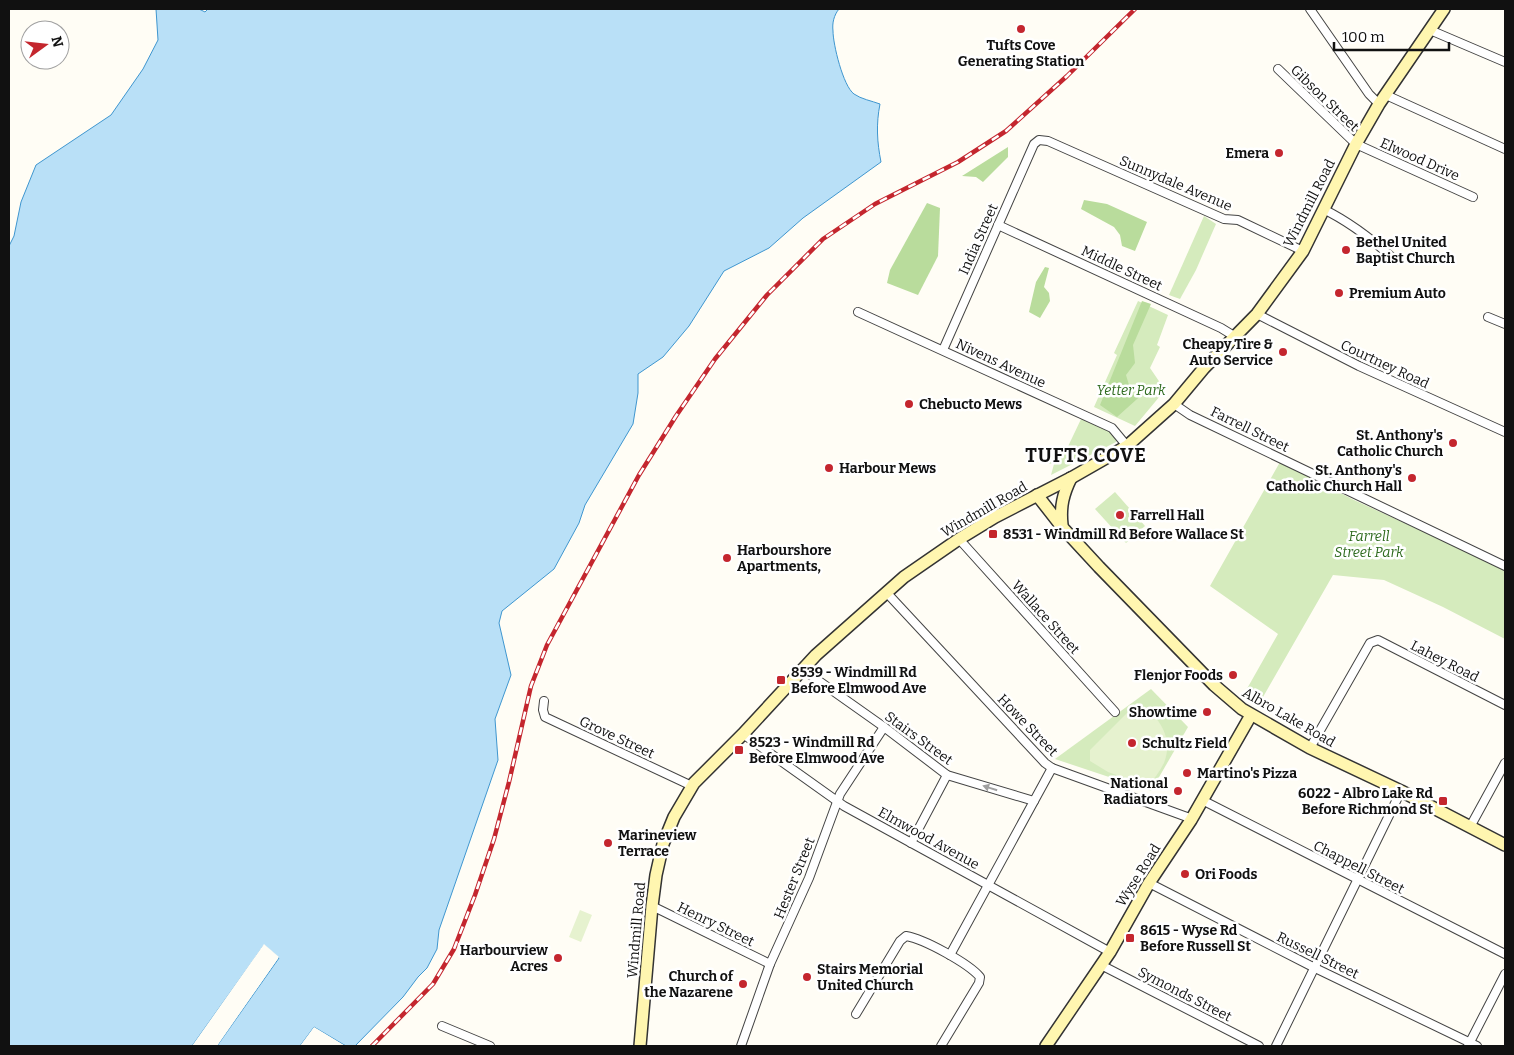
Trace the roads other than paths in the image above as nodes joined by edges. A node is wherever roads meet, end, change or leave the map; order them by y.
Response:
1 (1310, 9) edge
2 (1444, 9) edge
3 (1430, 30) junction
4 (1505, 62) edge
5 (1278, 69) dead end
6 (1382, 99) junction
7 (1039, 140) joint
8 (1356, 144) junction
9 (1505, 148) edge
10 (1473, 197) dead end
11 (1323, 209) junction
12 (998, 225) junction
13 (1303, 251) junction
14 (1395, 260) dead end
15 (858, 312) dead end
16 (1257, 314) junction
17 (1488, 317) dead end
18 (1505, 324) edge
19 (1234, 336) junction
20 (943, 350) junction
21 (1174, 404) junction
22 (1505, 432) edge
23 (1128, 446) junction
24 (1071, 478) junction
25 (1037, 495) junction
26 (1062, 527) junction
27 (959, 539) junction
28 (1505, 566) edge
29 (886, 592) junction
30 (802, 669) junction
31 (544, 701) dead end
32 (1505, 705) edge
33 (1115, 712) dead end
34 (1251, 715) junction
35 (884, 727) junction
36 (744, 734) junction
37 (1310, 748) junction
38 (1505, 763) edge
39 (1052, 768) junction
40 (947, 775) junction
41 (692, 786) junction
42 (1401, 791) junction
43 (1202, 800) junction
44 (1034, 801) junction
45 (837, 802) junction
46 (1191, 820) junction
47 (1470, 827) junction
48 (911, 843) junction
49 (1505, 845) edge
50 (1358, 880) junction
51 (1149, 883) junction
52 (989, 885) junction
53 (652, 906) junction
54 (1110, 952) junction
55 (1505, 954) edge
56 (950, 955) junction
57 (770, 964) junction
58 (1101, 965) junction
59 (1315, 968) junction
60 (1505, 974) edge
61 (856, 1014) dead end
62 (442, 1026) dead end
63 (1472, 1045) edge
64 (490, 1046) edge
65 (640, 1046) edge
66 (741, 1046) edge
67 (941, 1046) edge
68 (1046, 1046) edge
69 (1259, 1046) edge
70 (1276, 1046) edge

1 - 6 street
2 - 3 main road, Windmill Road
3 - 4 street
3 - 6 main road, Windmill Road
5 - 8 street, Gibson Street
6 - 8 main road, Windmill Road
6 - 9 street
7 - 12 street, India Street
7 - 13 street, Sunnydale Avenue
8 - 10 street, Elwood Drive
8 - 11 main road, Windmill Road
11 - 13 main road, Windmill Road
11 - 14 street
12 - 19 street, Middle Street
12 - 20 street, India Street
13 - 16 main road, Windmill Road
15 - 20 street, Nivens Avenue
16 - 19 main road, Windmill Road
16 - 22 street, Courtney Road
17 - 18 street
19 - 21 main road, Windmill Road
20 - 23 street, Nivens Avenue
21 - 23 main road, Windmill Road
21 - 28 street, Farrell Street
23 - 24 main road, Windmill Road
24 - 25 main road, Windmill Road
24 - 26 main road
25 - 26 main road, Albro Lake Road
25 - 27 main road, Windmill Road
26 - 34 main road, Albro Lake Road
27 - 29 main road, Windmill Road
27 - 33 street, Wallace Street
29 - 30 main road, Windmill Road
29 - 39 street, Howe Street
30 - 35 street, Stairs Street
30 - 36 main road, Windmill Road
31 - 41 street, Grove Street
32 - 37 street, Lahey Road
34 - 37 main road, Albro Lake Road
34 - 43 main road, Wyse Road
35 - 40 street, Stairs Street
35 - 45 street, Hester Street
36 - 41 main road, Windmill Road
36 - 45 street, Elmwood Avenue
37 - 42 main road, Albro Lake Road
38 - 47 street
39 - 44 street
39 - 46 street, Howe Street
44 -> 40 street, Stairs Street
40 - 48 street
41 - 53 main road, Windmill Road
42 - 47 main road, Albro Lake Road
42 - 50 street
43 - 46 main road, Wyse Road
43 - 50 street, Chappell Street
44 - 52 street
45 - 48 street, Elmwood Avenue
45 - 57 street, Hester Street
46 - 51 main road, Wyse Road
47 - 49 main road, Albro Lake Road
48 - 52 street, Elmwood Avenue
50 - 55 street, Chappell Street
50 - 59 street
51 - 54 main road, Wyse Road
51 - 59 street, Russell Street
52 - 54 street, Elmwood Avenue
52 - 56 street
53 - 57 street, Henry Street
53 - 65 main road, Windmill Road
54 - 58 main road, Wyse Road
56 - 61 street
56 - 67 street
57 - 66 street, Hester Street
58 - 68 main road, Wyse Road
58 - 69 street, Symonds Street
59 - 63 street, Russell Street
59 - 70 street
60 - 63 street
62 - 64 street

